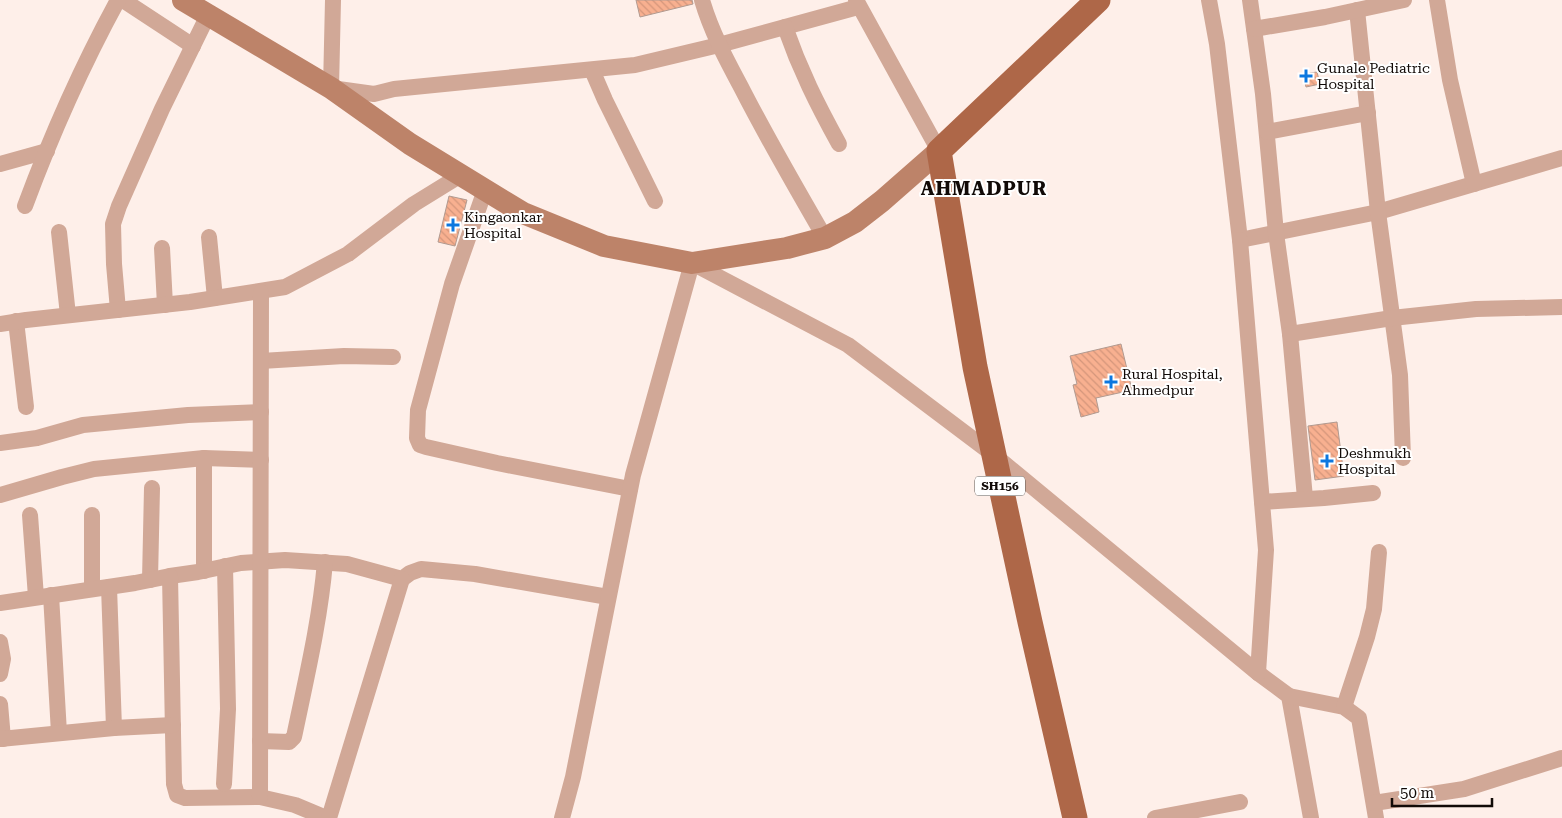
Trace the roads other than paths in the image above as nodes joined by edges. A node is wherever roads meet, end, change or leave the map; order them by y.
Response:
1 (118, 0) edge
2 (123, 0) edge
3 (333, 0) edge
4 (702, 0) edge
5 (1098, 0) edge
6 (1209, 0) edge
7 (1250, 0) edge
8 (1404, 0) edge
9 (1437, 0) edge
10 (857, 3) edge
11 (193, 5) edge
12 (1357, 10) junction
13 (785, 27) junction
14 (1254, 29) junction
15 (719, 45) junction
16 (192, 46) junction
17 (592, 70) junction
18 (330, 88) junction
19 (1368, 113) junction
20 (1267, 132) junction
21 (839, 144) dead end
22 (47, 151) junction
23 (939, 151) junction
24 (1562, 158) edge
25 (0, 164) edge
26 (462, 175) junction
27 (1474, 184) junction
28 (485, 190) junction
29 (654, 201) dead end
30 (25, 206) dead end
31 (1378, 212) junction
32 (59, 232) dead end
33 (1276, 233) junction
34 (209, 237) dead end
35 (825, 238) junction
36 (1240, 240) junction
37 (162, 248) dead end
38 (692, 263) junction
39 (262, 292) junction
40 (215, 298) junction
41 (165, 305) junction
42 (1562, 307) edge
43 (118, 310) junction
44 (68, 315) junction
45 (1392, 318) junction
46 (8, 323) edge
47 (1290, 334) junction
48 (393, 357) dead end
49 (261, 361) junction
50 (26, 408) dead end
51 (261, 412) junction
52 (0, 443) edge
53 (994, 456) junction
54 (204, 458) junction
55 (1403, 458) dead end
56 (261, 460) junction
57 (152, 488) dead end
58 (630, 489) junction
59 (1374, 493) dead end
60 (0, 495) edge
61 (1305, 498) junction
62 (1262, 502) junction
63 (30, 515) dead end
64 (92, 515) dead end
65 (1379, 552) dead end
66 (260, 562) junction
67 (325, 562) junction
68 (225, 566) junction
69 (204, 571) junction
70 (170, 576) junction
71 (402, 578) junction
72 (150, 580) junction
73 (100, 588) junction
74 (44, 596) junction
75 (608, 597) junction
76 (0, 603) edge
77 (0, 642) edge
78 (0, 674) edge
79 (1258, 674) junction
80 (1289, 696) junction
81 (0, 704) edge
82 (1344, 707) junction
83 (173, 726) junction
84 (114, 728) junction
85 (59, 733) junction
86 (1, 739) edge
87 (260, 741) junction
88 (1562, 758) edge
89 (224, 784) dead end
90 (260, 797) junction
91 (1240, 802) dead end
92 (1375, 810) edge
93 (328, 818) edge
94 (562, 818) edge
95 (1074, 818) edge
96 (1155, 818) edge
97 (1311, 818) edge

1 - 22 street
2 - 16 street
3 - 18 street
4 - 15 street
5 - 23 main road
6 - 36 street
7 - 14 street
8 - 12 street
9 - 27 street
10 - 13 street
10 - 23 street
11 - 16 street
11 - 18 main road
12 - 14 street
12 - 19 street
13 - 15 street
13 - 21 street
14 - 20 street
15 - 17 street
15 - 35 street
16 - 43 street
17 - 18 street
17 - 29 street
18 - 26 main road
19 - 20 street
19 - 31 street
20 - 33 street
22 - 25 street
22 - 30 street
23 - 35 main road
23 - 53 main road, SH156
24 - 27 street
26 - 28 main road
26 - 39 street
27 - 31 street
28 - 38 main road
28 - 58 street
31 - 33 street
31 - 45 street
32 - 44 street
33 - 36 street
33 - 47 street
34 - 40 street
35 - 38 main road
36 - 62 street
37 - 41 street
38 - 53 street
38 - 58 street
39 - 40 street
39 - 49 street
40 - 41 street
41 - 43 street
42 - 45 street
43 - 44 street
44 - 46 street
45 - 47 street
45 - 55 street
46 - 50 street
47 - 61 street
48 - 49 street
49 - 51 street
51 - 52 street
51 - 56 street
53 - 79 street
53 - 95 main road, SH156
54 - 56 street
54 - 60 street
54 - 69 street
56 - 66 street
57 - 72 street
58 - 75 street
59 - 61 street
61 - 62 street
62 - 79 street
63 - 74 street
64 - 73 street
65 - 82 street
66 - 67 street
66 - 68 street
66 - 87 street
67 - 71 street
67 - 87 street
68 - 69 street
68 - 89 street
69 - 70 street
70 - 72 street
70 - 83 street
71 - 75 street
71 - 93 street
72 - 73 street
73 - 74 street
73 - 84 street
74 - 76 street
74 - 85 street
75 - 94 street
77 - 78 street
79 - 80 street
80 - 82 street
80 - 97 street
81 - 86 street
82 - 92 street
83 - 84 street
83 - 90 street
84 - 85 street
85 - 86 street
87 - 90 street
88 - 92 street
90 - 93 street
91 - 96 street

